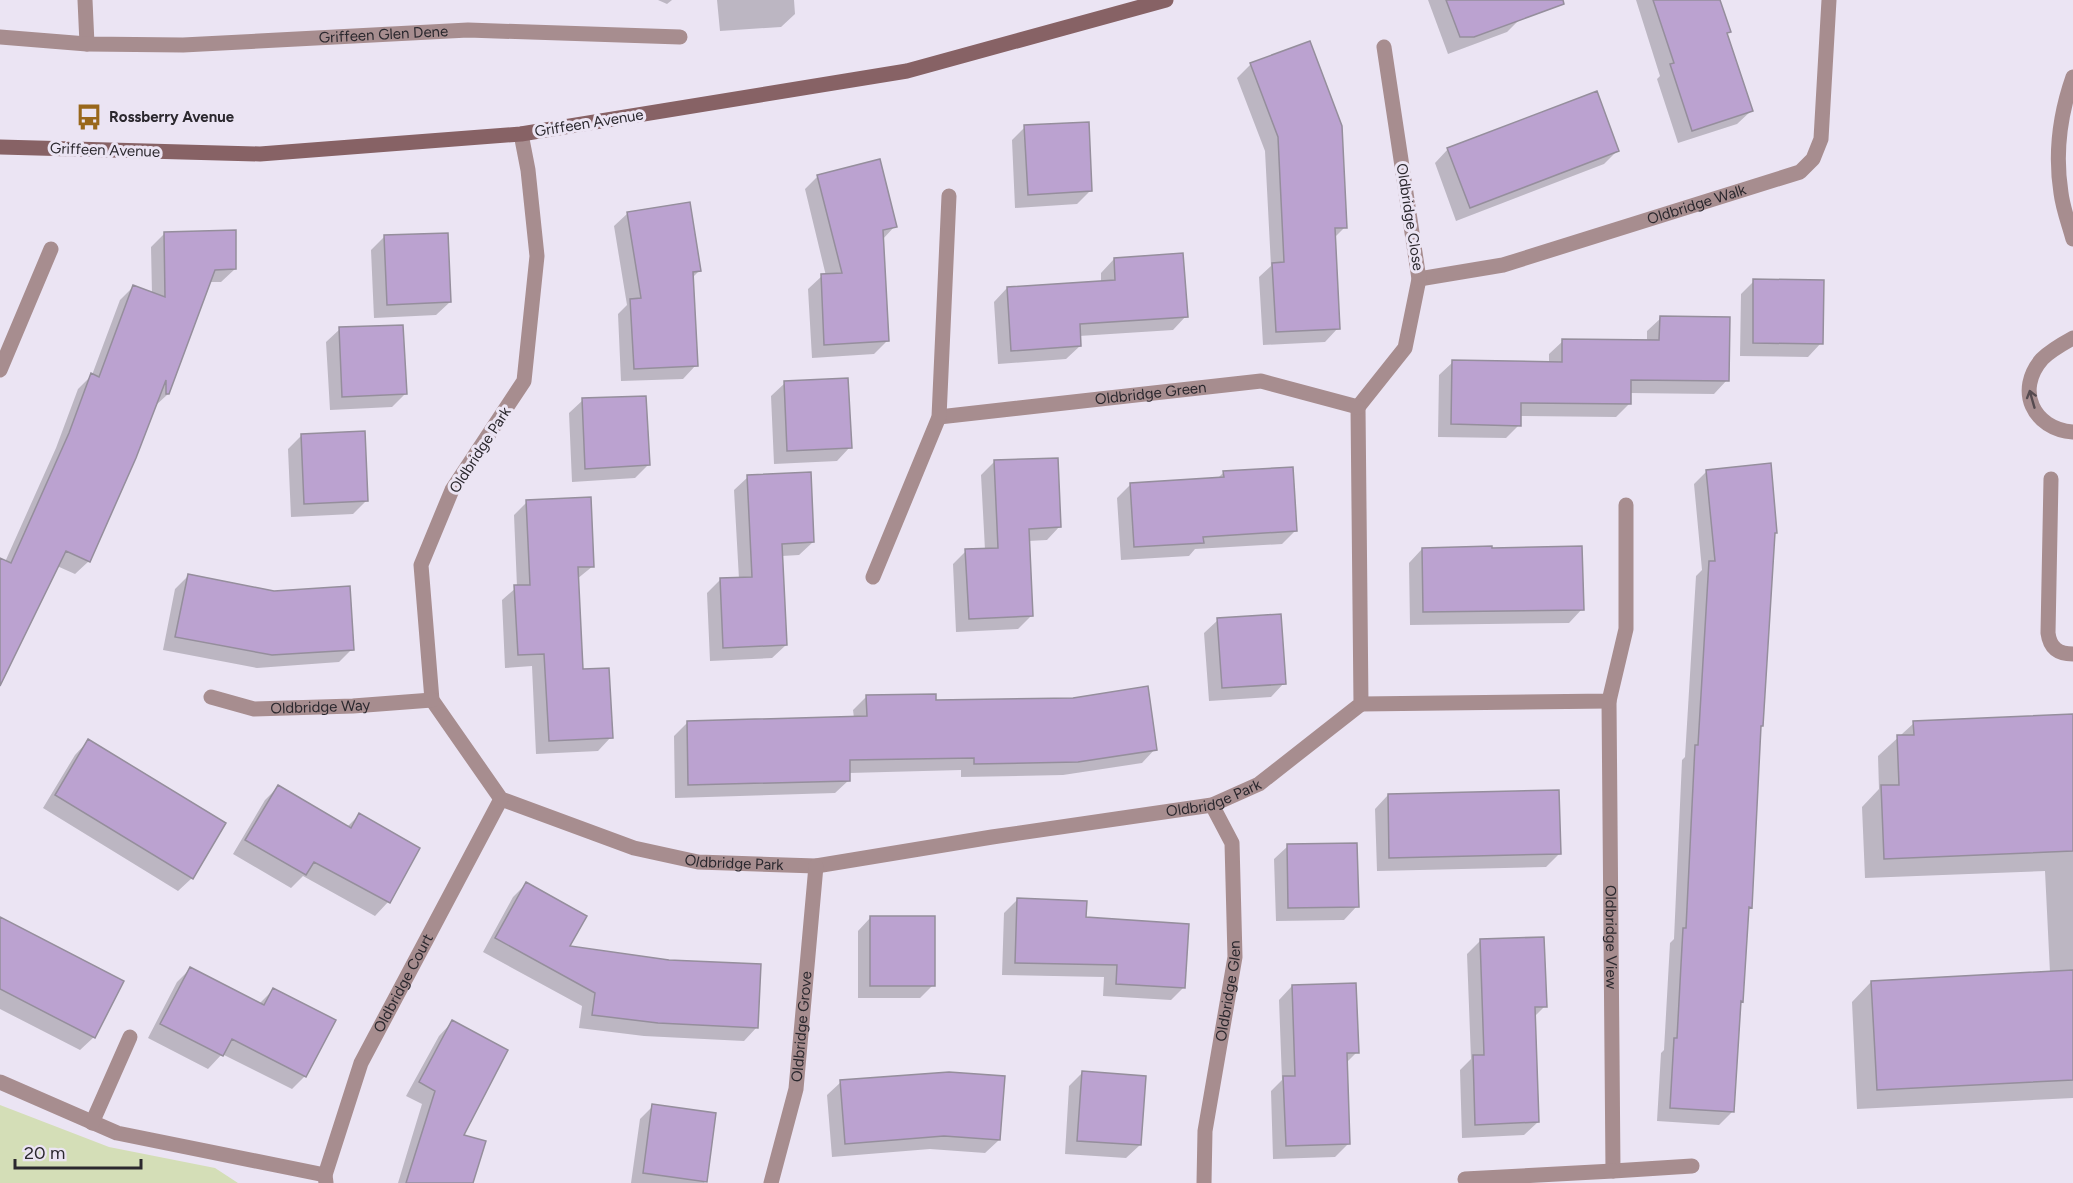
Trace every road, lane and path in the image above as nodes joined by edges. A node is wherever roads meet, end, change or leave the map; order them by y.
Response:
1 (85, 0) edge
2 (1166, 0) edge
3 (1829, 0) edge
4 (0, 37) edge
5 (680, 37) dead end
6 (87, 44) junction
7 (1384, 47) dead end
8 (2073, 77) edge
9 (521, 134) junction
10 (0, 147) edge
11 (949, 196) dead end
12 (2073, 239) edge
13 (51, 249) dead end
14 (1419, 279) junction
15 (2073, 338) edge
16 (0, 370) edge
17 (1358, 407) junction
18 (939, 417) junction
19 (2073, 432) edge
20 (2051, 479) dead end
21 (1626, 505) dead end
22 (873, 577) dead end
23 (2073, 654) edge
24 (211, 697) dead end
25 (432, 700) junction
26 (1609, 701) junction
27 (1361, 704) junction
28 (501, 800) junction
29 (1212, 805) junction
30 (816, 866) junction
31 (130, 1036) dead end
32 (0, 1082) edge
33 (92, 1123) junction
34 (1692, 1166) dead end
35 (1613, 1171) junction
36 (325, 1179) edge
37 (1465, 1179) dead end
38 (771, 1183) edge
39 (1204, 1183) edge

1 - 6 street
2 - 9 street, Griffeen Avenue
3 - 14 street, Oldbridge Walk
4 - 6 street, Griffeen Glen Dene
5 - 6 street, Griffeen Glen Dene
7 - 14 street, Oldbridge Close
8 - 12 street
9 - 10 street, Griffeen Avenue
9 - 25 street, Oldbridge Park
11 - 18 street
13 - 16 street
14 - 17 street, Oldbridge Close
19 -> 15 street
17 - 18 street, Oldbridge Green
17 - 27 street
18 - 22 street
20 - 23 street
21 - 26 street, Oldbridge View
24 - 25 street, Oldbridge Way
25 - 28 street, Oldbridge Park
26 - 27 street
26 - 35 street, Oldbridge View
27 - 29 street, Oldbridge Park
28 - 30 street, Oldbridge Park
28 - 36 street, Oldbridge Court
29 - 30 street, Oldbridge Park
29 - 39 street, Oldbridge Glen
30 - 38 street, Oldbridge Grove
31 - 33 street
32 - 33 street, Oldbridge Court
33 - 36 street, Oldbridge Court
34 - 35 street
35 - 37 street

